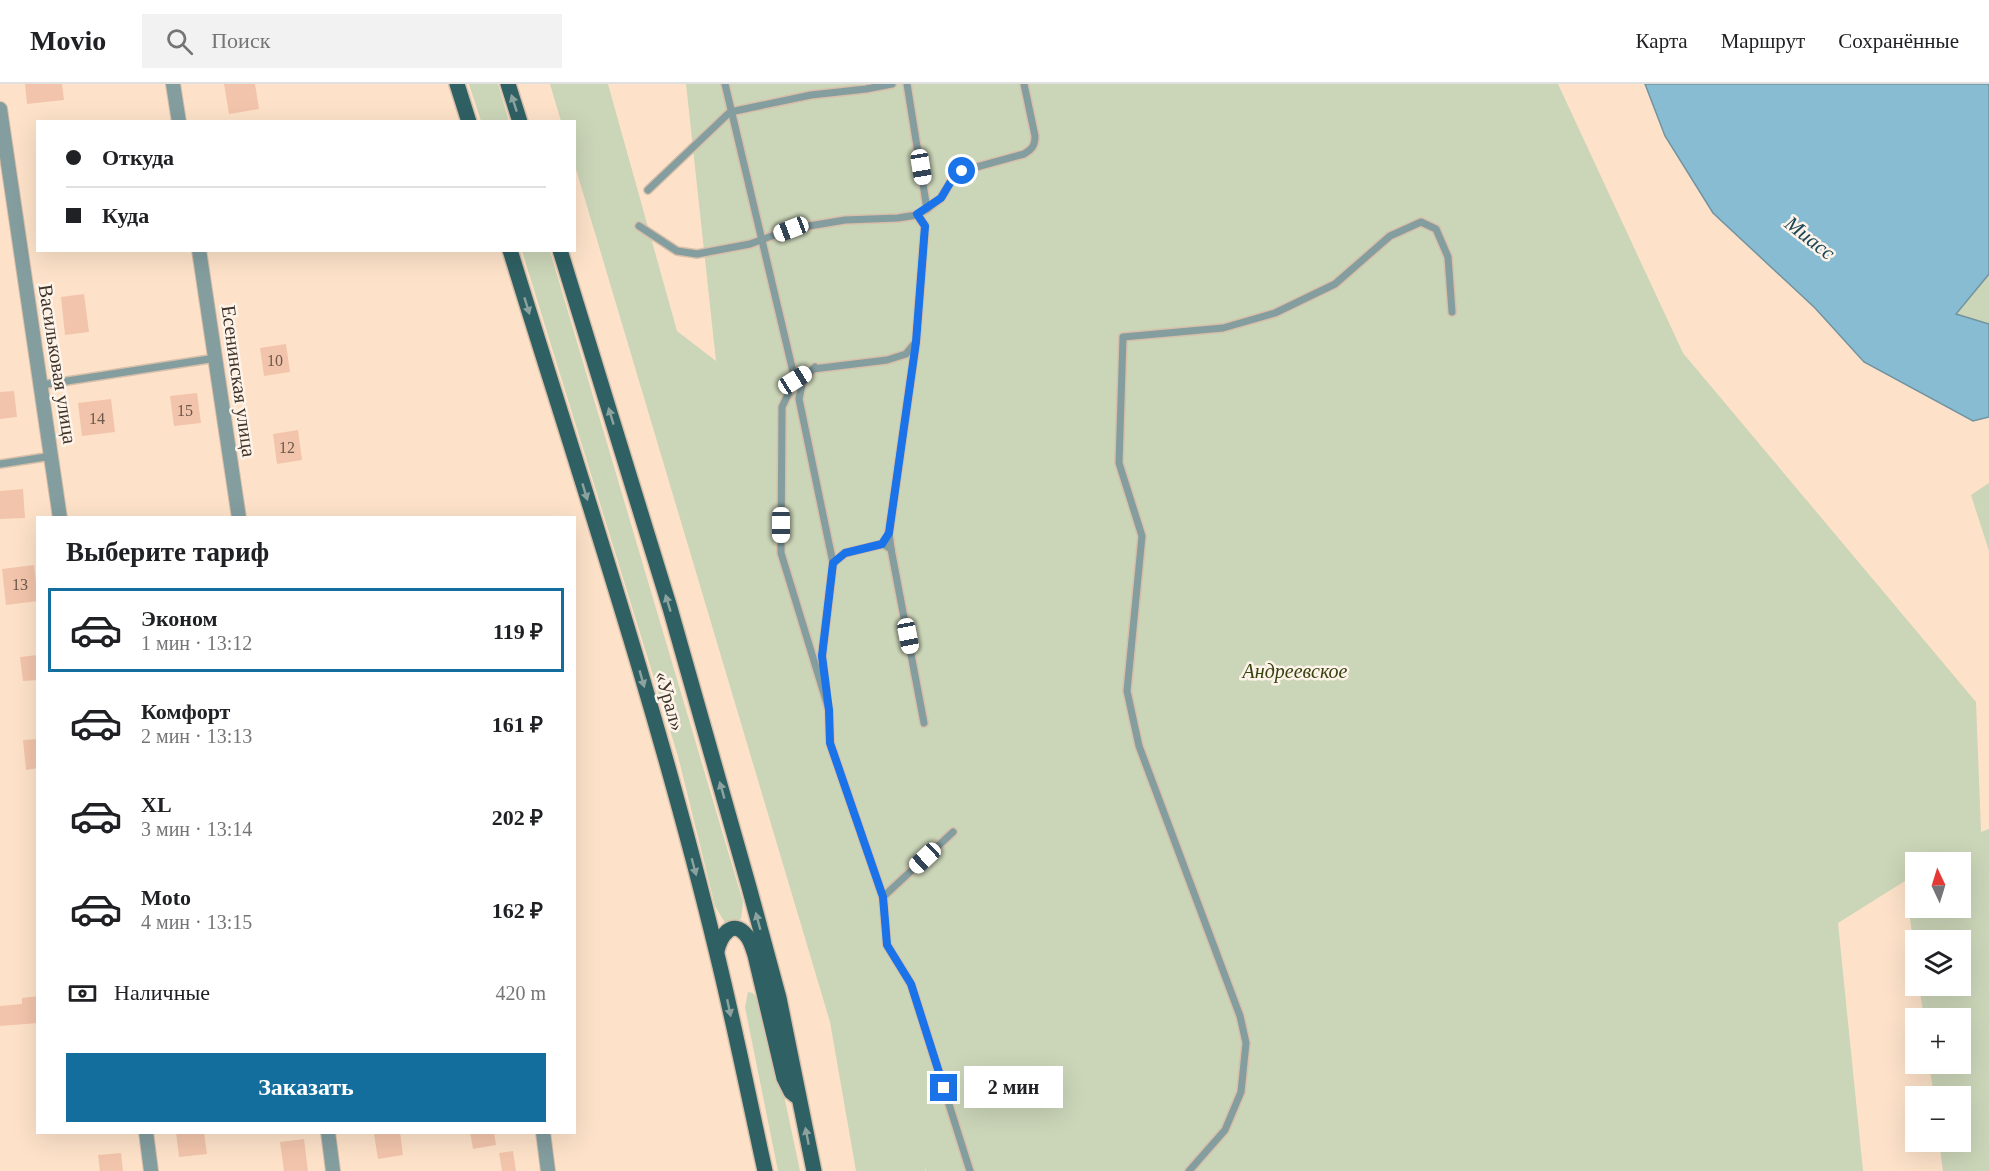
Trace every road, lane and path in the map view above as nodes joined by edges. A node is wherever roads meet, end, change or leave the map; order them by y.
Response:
1 (173, 84) edge
2 (457, 84) edge
3 (508, 84) edge
4 (725, 84) edge
5 (892, 84) edge
6 (907, 84) edge
7 (1024, 84) edge
8 (0, 109) edge
9 (730, 112) junction
10 (179, 120) edge
11 (468, 120) edge
12 (519, 120) edge
13 (648, 190) dead end
14 (927, 209) junction
15 (917, 214) junction
16 (639, 226) dead end
17 (761, 240) junction
18 (199, 252) edge
19 (511, 252) edge
20 (561, 252) edge
21 (1452, 312) dead end
22 (916, 342) junction
23 (216, 358) junction
24 (815, 368) junction
25 (795, 380) junction
26 (41, 385) junction
27 (52, 456) junction
28 (0, 464) edge
29 (60, 516) edge
30 (239, 516) edge
31 (889, 533) junction
32 (882, 544) junction
33 (891, 549) junction
34 (833, 563) junction
35 (829, 710) junction
36 (924, 723) dead end
37 (953, 832) dead end
38 (883, 897) junction
39 (717, 951) junction
40 (800, 1101) junction
41 (146, 1134) edge
42 (328, 1134) edge
43 (543, 1134) edge
44 (151, 1171) edge
45 (333, 1171) edge
46 (548, 1171) edge
47 (765, 1171) edge
48 (814, 1171) edge
49 (970, 1171) edge
50 (1189, 1171) edge

1 - 10 street
2 - 11 main road
12 -> 3 main road
4 - 9 lane
5 - 9 lane
6 - 14 lane
7 - 14 lane
8 - 26 street, Васильковая улица
9 - 13 lane
9 - 17 lane
14 - 15 lane
15 - 17 lane
15 - 22 lane
16 - 17 lane
17 - 25 lane
18 - 23 street, Есенинская улица
19 -> 39 main road, «Урал»
40 -> 20 main road, «Урал»
21 - 50 lane
22 - 24 lane
22 - 31 lane
23 - 26 lane
23 - 30 street, Есенинская улица
24 - 25 lane
24 - 34 lane
25 - 35 lane
26 - 27 street, Васильковая улица
27 - 28 lane
27 - 29 street, Васильковая улица
31 - 32 lane
31 - 33 lane
32 - 33 lane
32 - 34 lane
33 - 36 lane
34 - 35 lane
35 - 38 lane
37 - 38 lane
38 - 49 lane
39 - 40 main road
39 -> 47 main road, «Урал»
48 -> 40 main road, «Урал»
41 - 44 street
42 - 45 street
43 - 46 street

